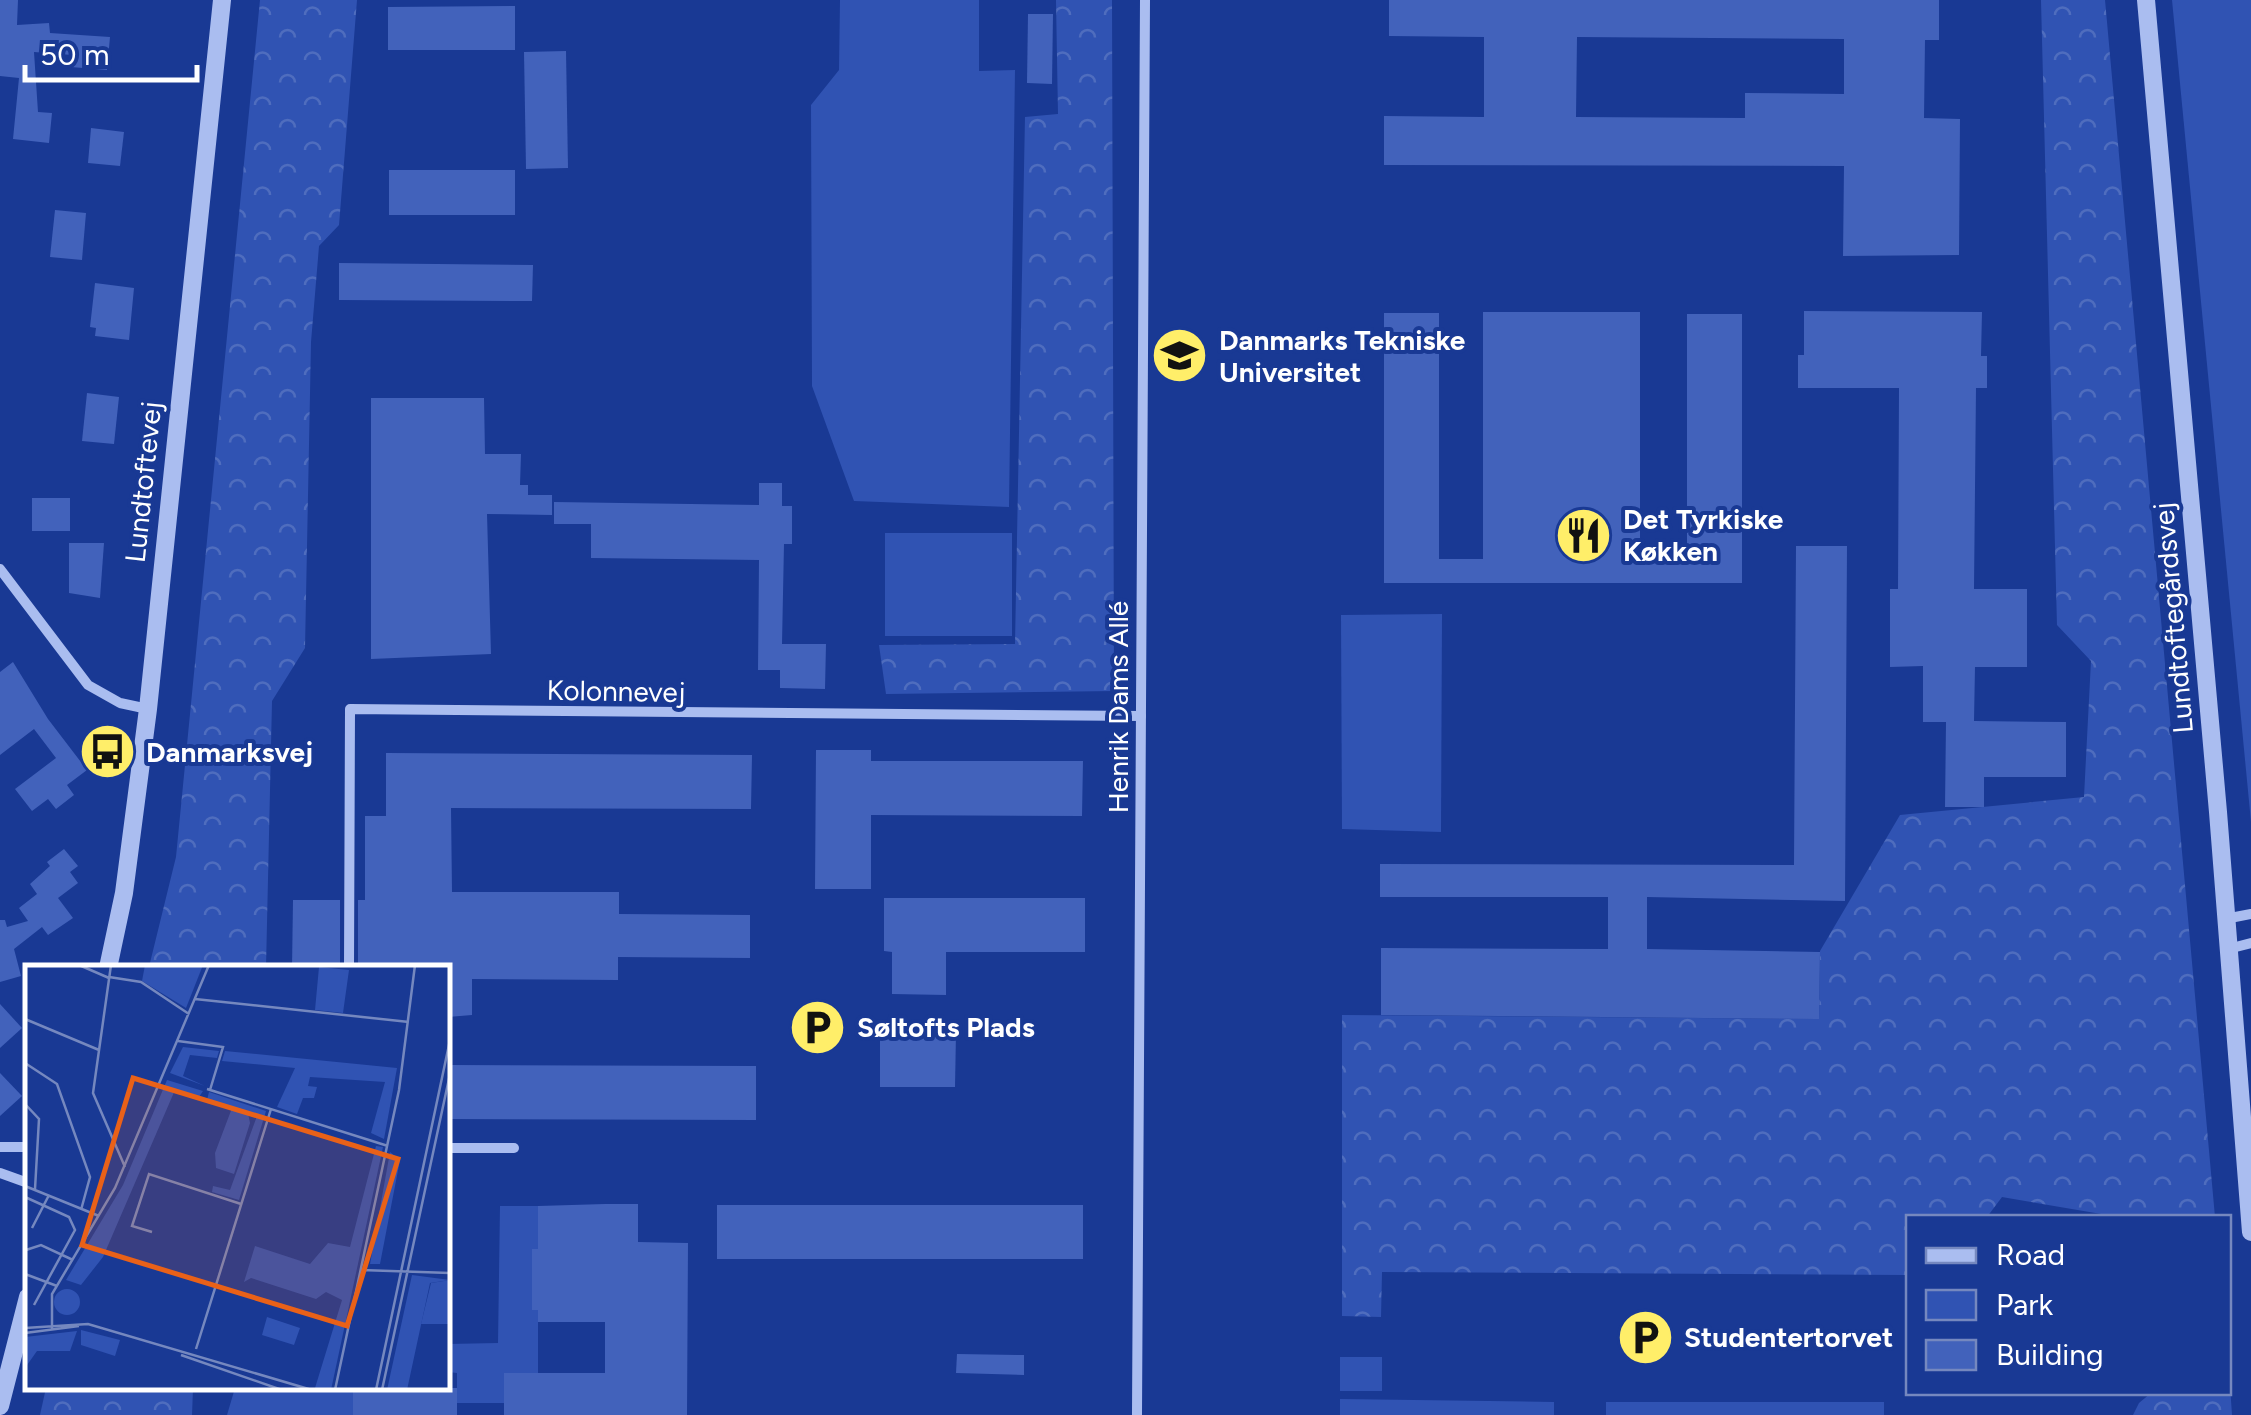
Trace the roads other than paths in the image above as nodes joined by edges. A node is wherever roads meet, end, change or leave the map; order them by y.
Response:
1 (222, 0) edge
2 (1144, 0) edge
3 (2146, 0) edge
4 (0, 568) edge
5 (148, 709) junction
6 (1141, 716) junction
7 (2251, 914) edge
8 (2226, 919) junction
9 (2251, 943) edge
10 (2228, 949) junction
11 (109, 965) edge
12 (348, 965) edge
13 (450, 1148) edge
14 (514, 1148) dead end
15 (0, 1172) edge
16 (25, 1182) edge
17 (2251, 1232) edge
18 (25, 1309) edge
19 (0, 1406) edge
20 (1138, 1415) edge

1 - 5 street, Lundtoftevej
2 - 6 street, Henrik Dams Allé
3 - 8 street, Lundtoftegårdsvej
4 - 5 street
5 - 11 street, Lundtoftevej
6 - 12 street, Kolonnevej
6 - 20 street, Henrik Dams Allé
7 - 8 street
8 - 10 street, Lundtoftegårdsvej
9 - 10 street
10 - 17 street, Lundtoftegårdsvej
13 - 14 street
15 - 16 street
18 - 19 street

